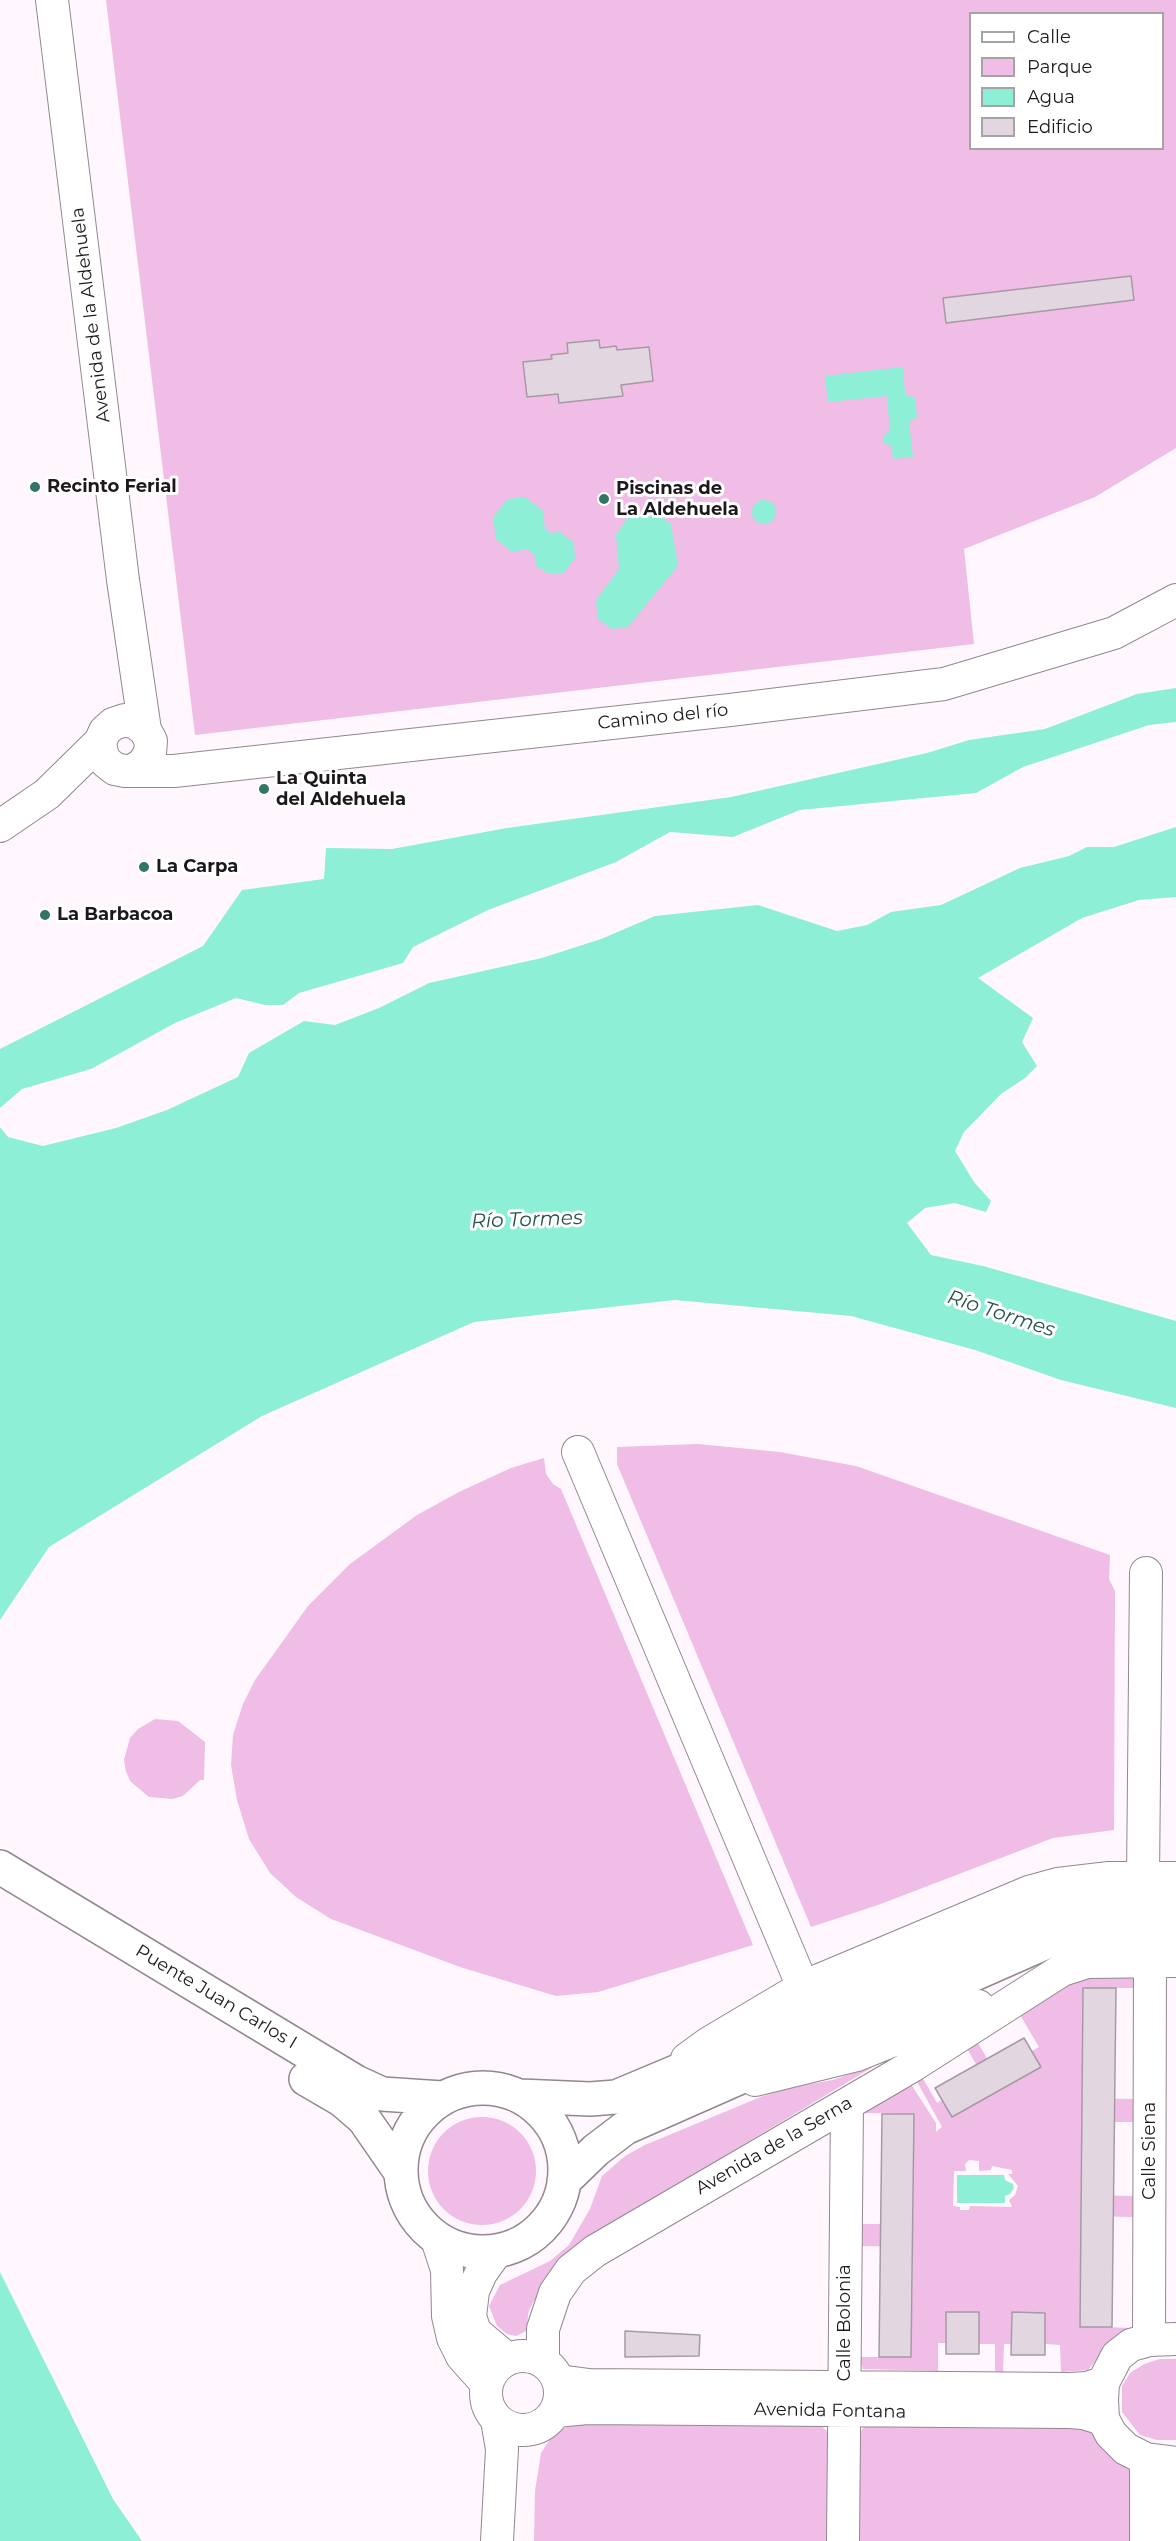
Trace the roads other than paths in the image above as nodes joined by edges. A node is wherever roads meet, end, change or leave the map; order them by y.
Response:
1 (52, 0) edge
2 (1176, 600) edge
3 (130, 630) junction
4 (116, 751) junction
5 (0, 826) edge
6 (578, 1452) dead end
7 (1146, 1574) dead end
8 (0, 1868) edge
9 (1143, 1878) junction
10 (1176, 1878) edge
11 (0, 1892) edge
12 (1176, 1908) edge
13 (121, 1953) junction
14 (1169, 1954) edge
15 (1062, 1970) junction
16 (803, 1987) junction
17 (660, 2081) junction
18 (702, 2093) junction
19 (520, 2096) junction
20 (442, 2098) junction
21 (847, 2104) junction
22 (400, 2171) junction
23 (564, 2181) junction
24 (437, 2239) junction
25 (496, 2252) junction
26 (1165, 2339) edge
27 (507, 2359) junction
28 (1103, 2383) junction
29 (487, 2384) junction
30 (548, 2396) junction
31 (844, 2399) junction
32 (1103, 2419) junction
33 (497, 2420) junction
34 (1164, 2461) edge
35 (497, 2541) edge
36 (517, 2541) edge
37 (843, 2541) edge
38 (1146, 2541) edge
39 (1169, 2541) edge

1 - 3 street, Avenida de la Aldehuela
2 - 4 street, Camino del río
3 - 4 street, Avenida de la Aldehuela
3 - 4 street, Avenida de la Aldehuela
4 - 5 street, Avenida de la Aldehuela
6 - 16 street
7 - 9 street
8 - 13 main road, Puente Juan Carlos I
9 - 10 street
9 - 16 street
11 - 13 main road, Puente Juan Carlos I
12 - 17 main road
13 - 20 main road, Puente Juan Carlos I
13 - 22 main road, Puente Juan Carlos I
14 - 15 street, Avenida de la Serna
14 - 18 main road, Avenida de la Serna
14 - 26 street, Calle Siena
15 - 18 street, Avenida de la Serna
15 - 21 street, Avenida de la Serna
16 - 17 street
17 - 19 main road
18 - 23 main road, Avenida de la Serna
19 - 20 main road
19 - 23 main road
20 - 22 main road
21 - 30 street, Avenida de la Serna
21 - 31 street, Calle Bolonia
22 - 24 main road
23 - 25 main road
24 - 25 main road
24 - 29 street
25 - 27 street
26 - 28 street
27 - 29 street
27 - 30 street
28 - 31 street, Avenida Fontana
28 - 32 street
29 - 33 street
30 - 31 street, Avenida Fontana
30 - 33 street
30 - 36 street, Avenida de la Serna
31 - 32 street, Avenida Fontana
31 - 37 street, Calle Bolonia
32 - 34 street
33 - 35 street
34 - 38 street
34 - 39 street

